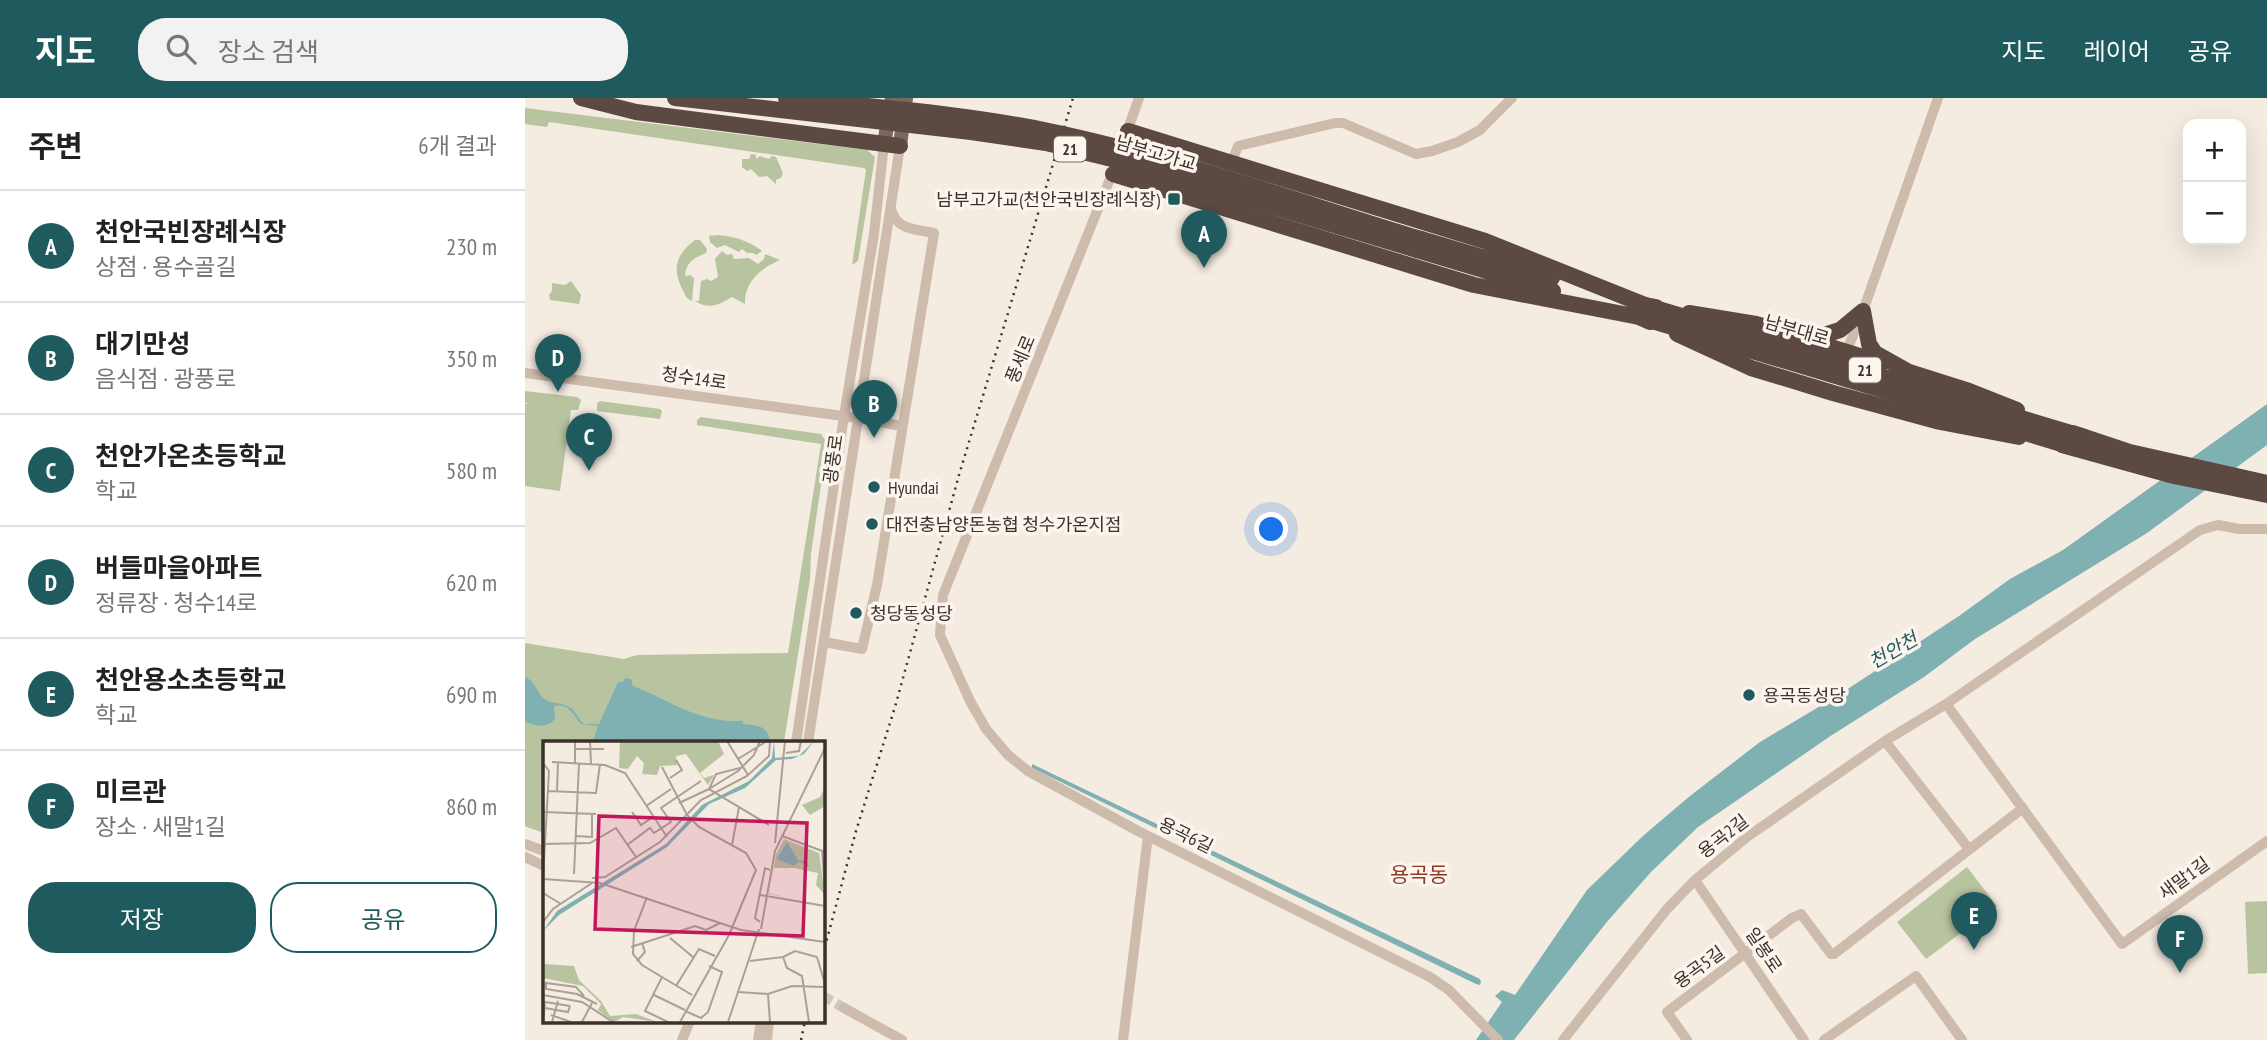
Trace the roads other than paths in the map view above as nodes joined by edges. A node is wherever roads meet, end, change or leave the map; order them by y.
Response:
1 (581, 98) edge
2 (675, 98) edge
3 (786, 98) edge
4 (892, 98) edge
5 (906, 98) edge
6 (1139, 98) edge
7 (1512, 98) edge
8 (1938, 98) edge
9 (1128, 131) junction
10 (892, 145) junction
11 (1231, 163) junction
12 (1113, 174) junction
13 (890, 204) junction
14 (1216, 206) junction
15 (902, 226) junction
16 (885, 240) junction
17 (1419, 245) junction
18 (1642, 311) junction
19 (1863, 311) junction
20 (1808, 340) junction
21 (1846, 351) junction
22 (1909, 372) junction
23 (525, 373) edge
24 (1833, 393) junction
25 (845, 416) junction
26 (858, 418) junction
27 (902, 426) junction
28 (2080, 443) junction
29 (2267, 483) edge
30 (2267, 495) edge
31 (2267, 529) edge
32 (940, 635) joint
33 (824, 642) junction
34 (1946, 704) junction
35 (796, 741) edge
36 (808, 741) edge
37 (1885, 741) junction
38 (2022, 808) junction
39 (1147, 836) junction
40 (525, 838) edge
41 (2267, 841) edge
42 (525, 844) edge
43 (543, 845) edge
44 (1969, 849) junction
45 (525, 850) edge
46 (543, 851) edge
47 (525, 857) edge
48 (543, 857) edge
49 (543, 866) edge
50 (1695, 880) junction
51 (1745, 955) junction
52 (689, 1023) edge
53 (682, 1040) edge
54 (893, 1040) edge
55 (902, 1040) edge
56 (1122, 1040) edge
57 (1498, 1040) edge
58 (1563, 1040) edge
59 (1687, 1040) edge
60 (1804, 1040) edge
61 (1824, 1040) edge
62 (1962, 1040) edge

1 - 10 highway
2 - 17 highway, 남부고가교 / 21, bridge
3 - 17 highway, 남부고가교 / 21, bridge
4 - 10 main road, 광풍로
5 - 10 main road, 광풍로
6 - 9 street, 풍세로
7 - 11 street
8 - 19 street
9 - 11 highway
9 - 12 street, 풍세로
10 - 13 street, 광풍로
10 - 25 street, 광풍로
11 - 14 street
11 - 18 highway
12 - 14 highway
12 - 32 street, 풍세로
13 - 15 street
13 - 16 street, 광풍로
14 - 18 highway
15 - 16 street
15 - 27 street
16 - 26 street, 광풍로
17 - 18 highway, 남부대로 / 21
18 - 20 highway
18 - 24 highway
18 - 28 highway, 남부대로 / 21, bridge
19 - 20 highway
19 - 21 street
19 - 22 highway
20 - 21 highway
21 - 22 highway
21 - 24 street
22 - 28 highway
23 - 25 street, 청수14로
24 - 28 highway
25 - 26 street, 청수14로
25 - 35 street, 광풍로
26 - 27 street, 청수14로
26 - 33 street, 광풍로
27 - 33 street
28 - 29 highway, 남부대로 / 21
28 - 30 highway, 남부대로 / 21
31 - 34 street, 용곡2길
32 - 39 street, 용곡6길
33 - 36 street, 광풍로
34 - 37 street, 용곡2길
34 - 38 street
37 - 44 street
37 - 50 street, 용곡2길
38 - 41 street, 새말1길
38 - 44 street
39 - 56 street
39 - 57 street, 용곡6길
40 - 43 street
42 - 46 street
44 - 51 street
45 - 48 street
47 - 49 street
50 - 51 street, 일봉로
50 - 58 street, 용곡2길
51 - 59 street, 용곡5길
51 - 60 street, 일봉로
52 - 53 street
54 - 55 street
61 - 62 street

